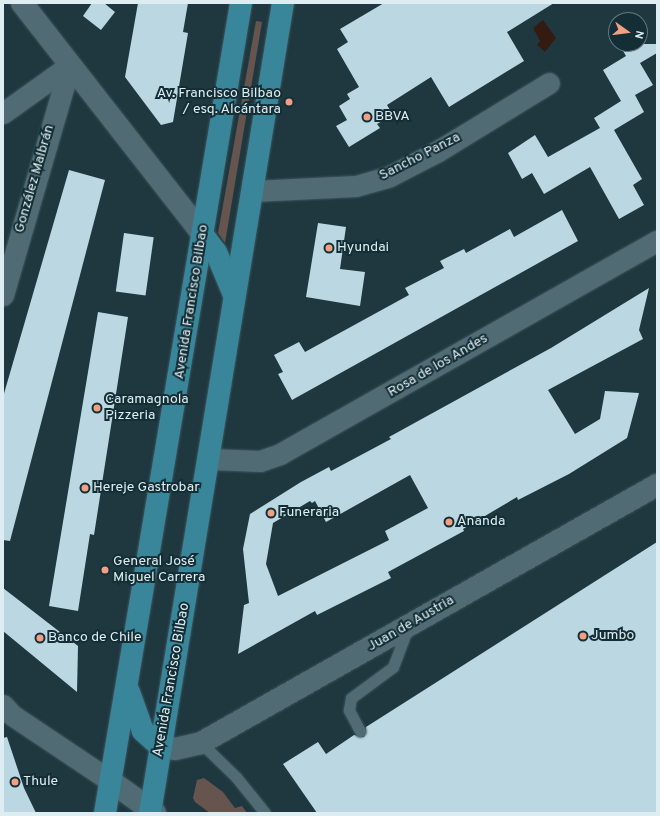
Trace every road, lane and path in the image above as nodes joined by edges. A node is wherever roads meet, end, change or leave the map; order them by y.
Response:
1 (22, 3) edge
2 (241, 3) edge
3 (283, 3) edge
4 (70, 65) junction
5 (549, 83) dead end
6 (3, 114) edge
7 (253, 191) junction
8 (203, 235) junction
9 (657, 241) edge
10 (3, 295) edge
11 (235, 296) junction
12 (210, 459) junction
13 (657, 485) edge
14 (408, 625) junction
15 (128, 689) junction
16 (6, 712) edge
17 (360, 731) dead end
18 (201, 743) junction
19 (161, 747) junction
20 (112, 782) junction
21 (152, 812) edge
22 (105, 813) edge
23 (264, 813) edge

1 - 4 street
2 - 8 main road, Avenida Francisco Bilbao
3 - 7 main road, Avenida Francisco Bilbao
4 - 6 street
4 - 8 street
4 - 10 street, González Malbrán
5 - 7 street, Sancho Panza
7 - 11 main road, Avenida Francisco Bilbao
8 - 11 main road
8 - 15 main road, Avenida Francisco Bilbao
9 - 12 street, Rosa de los Andes
11 - 12 main road, Avenida Francisco Bilbao
12 - 19 main road, Avenida Francisco Bilbao
13 - 14 street, Juan de Austria
14 - 17 lane
14 - 18 street, Juan de Austria
15 - 19 main road
15 - 20 main road, Avenida Francisco Bilbao
16 - 20 street
18 - 19 street, Juan de Austria
18 - 23 lane
19 - 21 main road, Avenida Francisco Bilbao
20 - 21 street
20 - 22 main road, Avenida Francisco Bilbao

